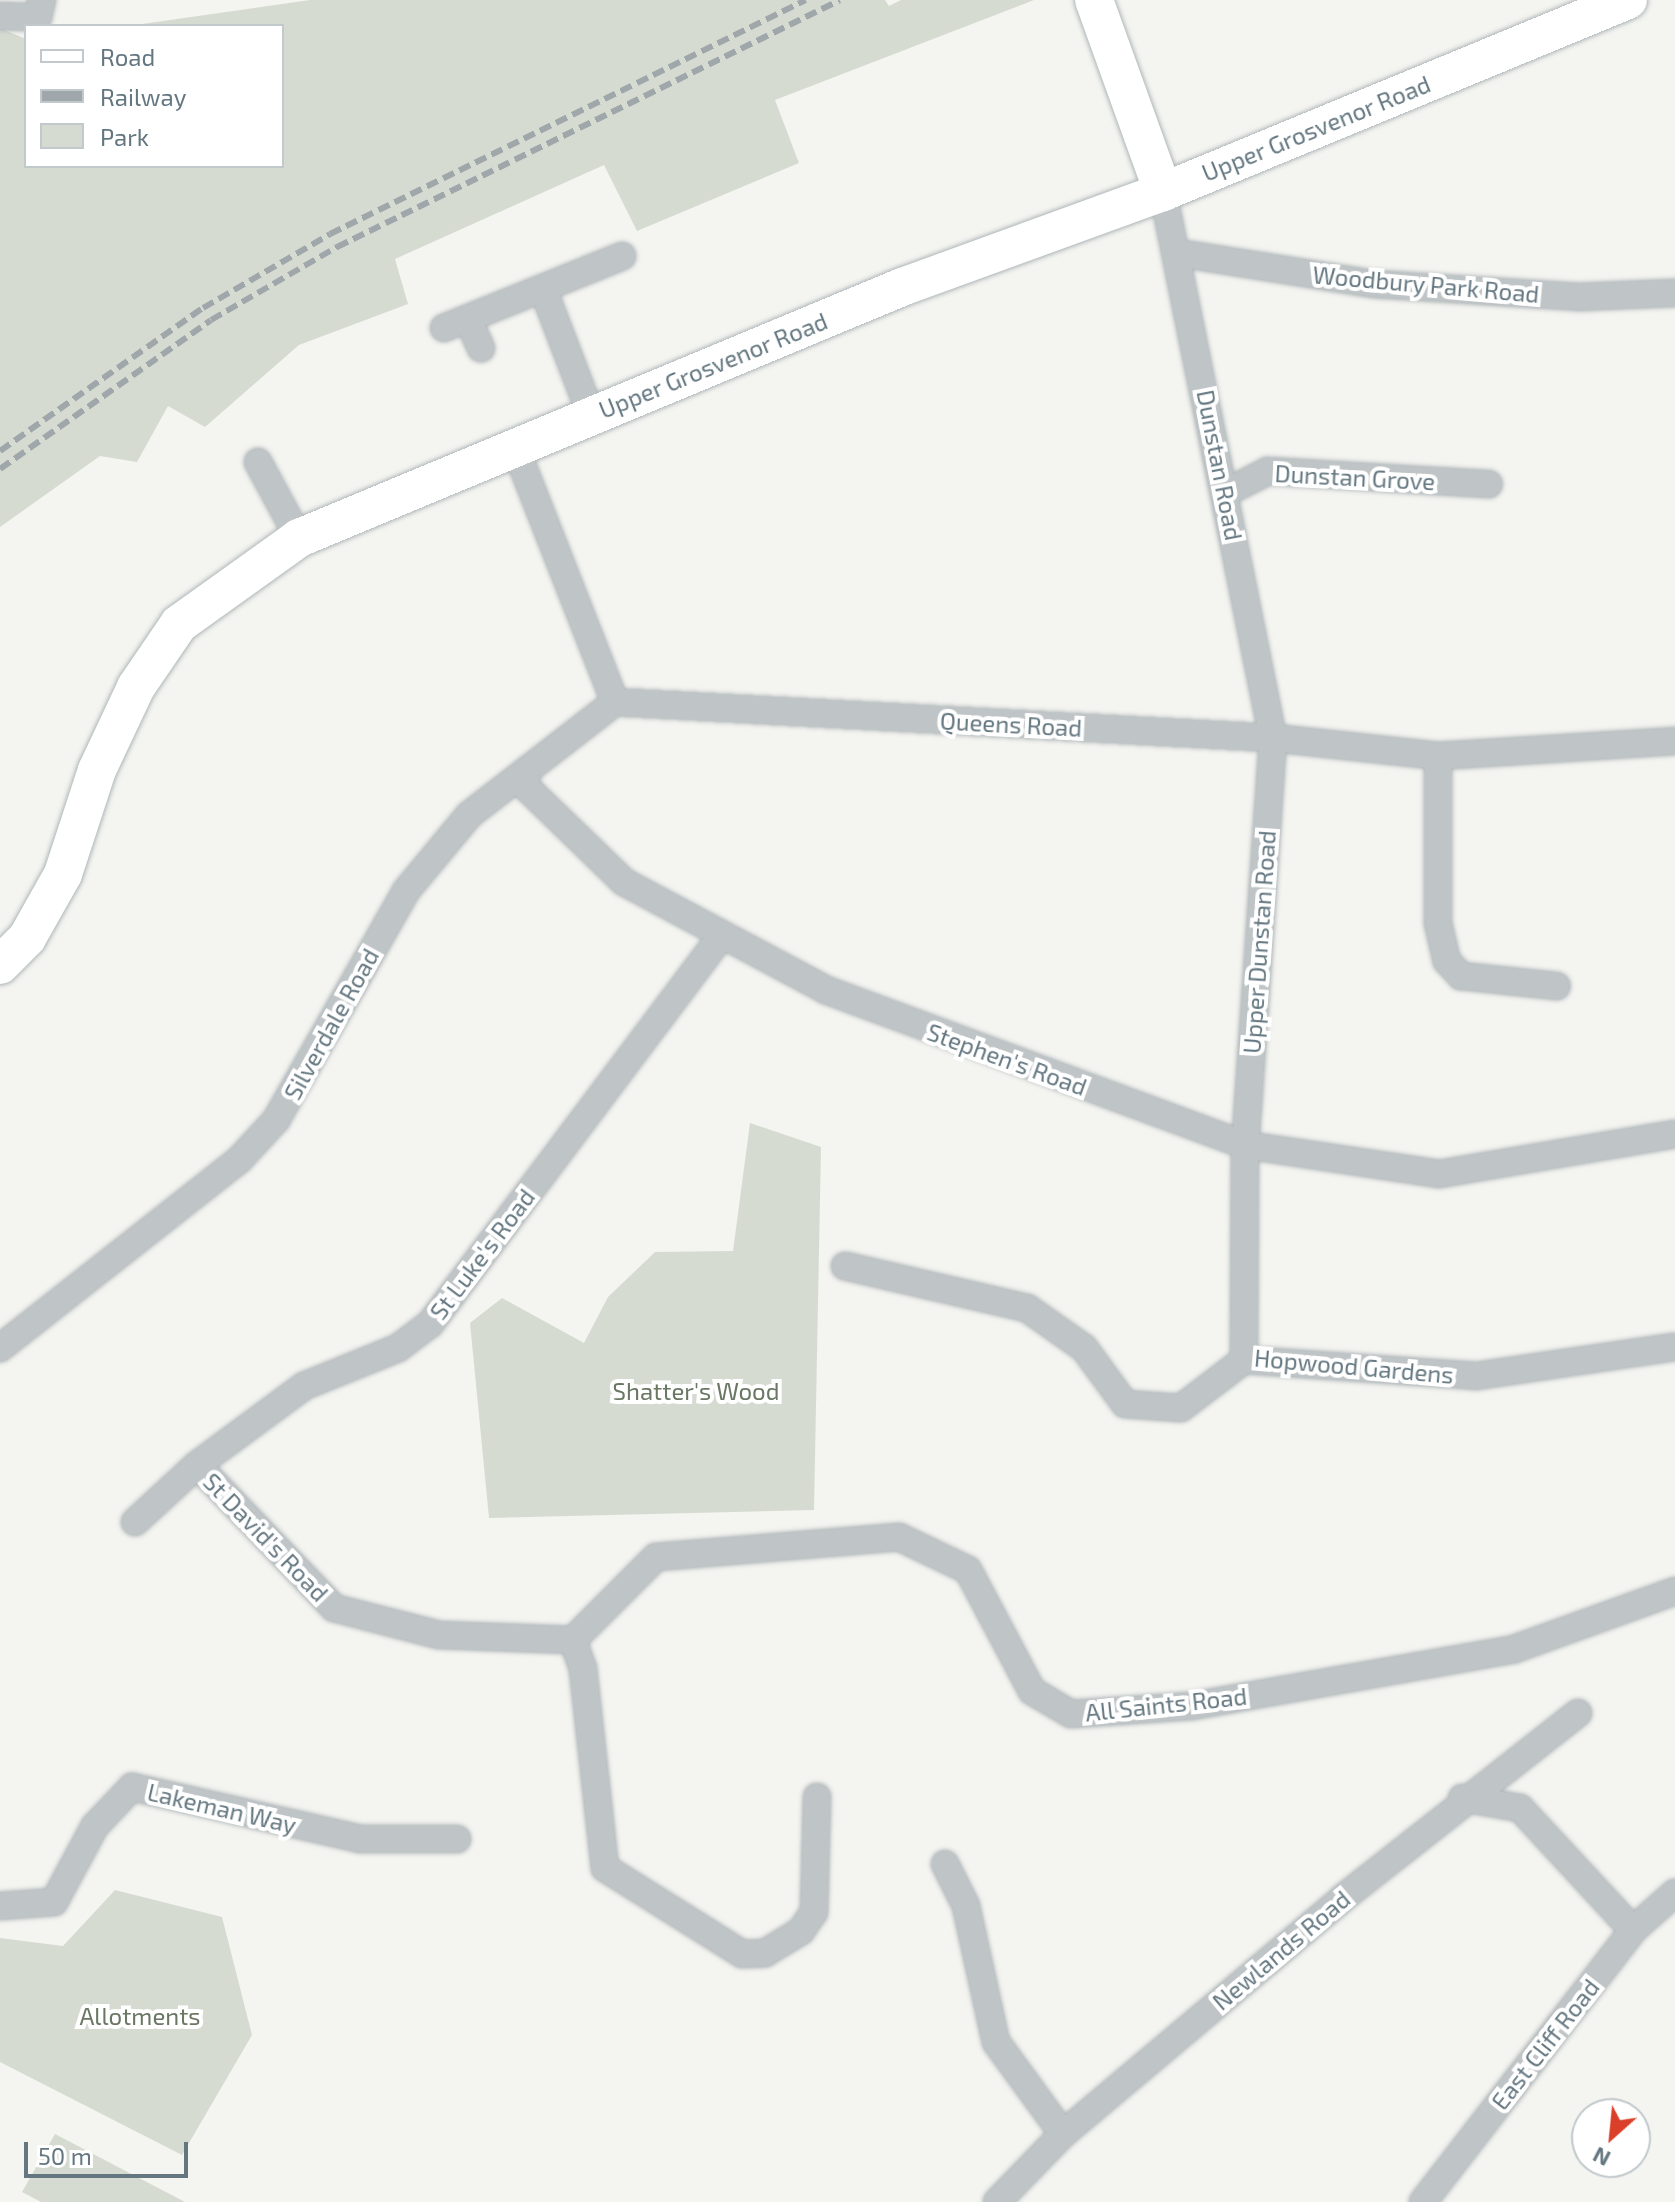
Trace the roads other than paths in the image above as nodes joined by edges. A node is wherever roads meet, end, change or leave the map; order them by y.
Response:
1 (1094, 0) edge
2 (1628, 0) edge
3 (40, 8) edge
4 (0, 16) edge
5 (1163, 192) junction
6 (1178, 253) junction
7 (622, 256) dead end
8 (543, 289) junction
9 (1675, 293) edge
10 (481, 348) dead end
11 (591, 415) junction
12 (517, 452) junction
13 (258, 462) dead end
14 (1489, 484) dead end
15 (1225, 493) junction
16 (299, 538) junction
17 (615, 702) junction
18 (1273, 738) junction
19 (1675, 741) edge
20 (1438, 756) junction
21 (526, 771) junction
22 (721, 936) junction
23 (0, 965) edge
24 (1556, 986) dead end
25 (1675, 1134) edge
26 (1245, 1145) junction
27 (845, 1266) dead end
28 (1675, 1347) edge
29 (0, 1348) edge
30 (1244, 1360) junction
31 (197, 1465) junction
32 (135, 1522) dead end
33 (1675, 1591) edge
34 (573, 1640) junction
35 (1578, 1713) dead end
36 (817, 1797) dead end
37 (1462, 1798) junction
38 (457, 1839) dead end
39 (945, 1864) dead end
40 (1675, 1893) edge
41 (0, 1906) edge
42 (1633, 1930) junction
43 (1063, 2134) junction
44 (997, 2202) edge
45 (1423, 2202) edge

1 - 5 street
2 - 5 street, Upper Grosvenor Road
3 - 4 street
5 - 6 street, Dunstan Road
5 - 11 street, Upper Grosvenor Road
6 - 9 street, Woodbury Park Road
6 - 15 street, Dunstan Road
7 - 8 street
8 - 10 street
8 - 11 street
11 - 12 street, Upper Grosvenor Road
12 - 16 street, Upper Grosvenor Road
12 - 17 street
13 - 16 street
14 - 15 street, Dunstan Grove
15 - 18 street, Dunstan Road
16 - 23 street, Upper Grosvenor Road
17 - 18 street, Queens Road
17 - 21 street
18 - 20 street, Queens Road
18 - 26 street, Upper Dunstan Road
19 - 20 street, Queens Road
20 - 24 street
21 - 22 street, Stephen's Road
21 - 29 street, Silverdale Road
22 - 26 street, Stephen's Road
22 - 31 street, St Luke's Road
25 - 26 street, Stephen's Road
26 - 30 street, Hopwood Gardens
27 - 30 street
28 - 30 street, Hopwood Gardens
31 - 32 street, St Luke's Road
31 - 34 street, St David's Road
33 - 34 street, All Saints Road
34 - 36 street
35 - 37 street, Newlands Road
37 - 42 street
37 - 43 street, Newlands Road
38 - 41 street, Lakeman Way
39 - 43 street
40 - 42 street, East Cliff Road
42 - 45 street, East Cliff Road
43 - 44 street, Newlands Road

